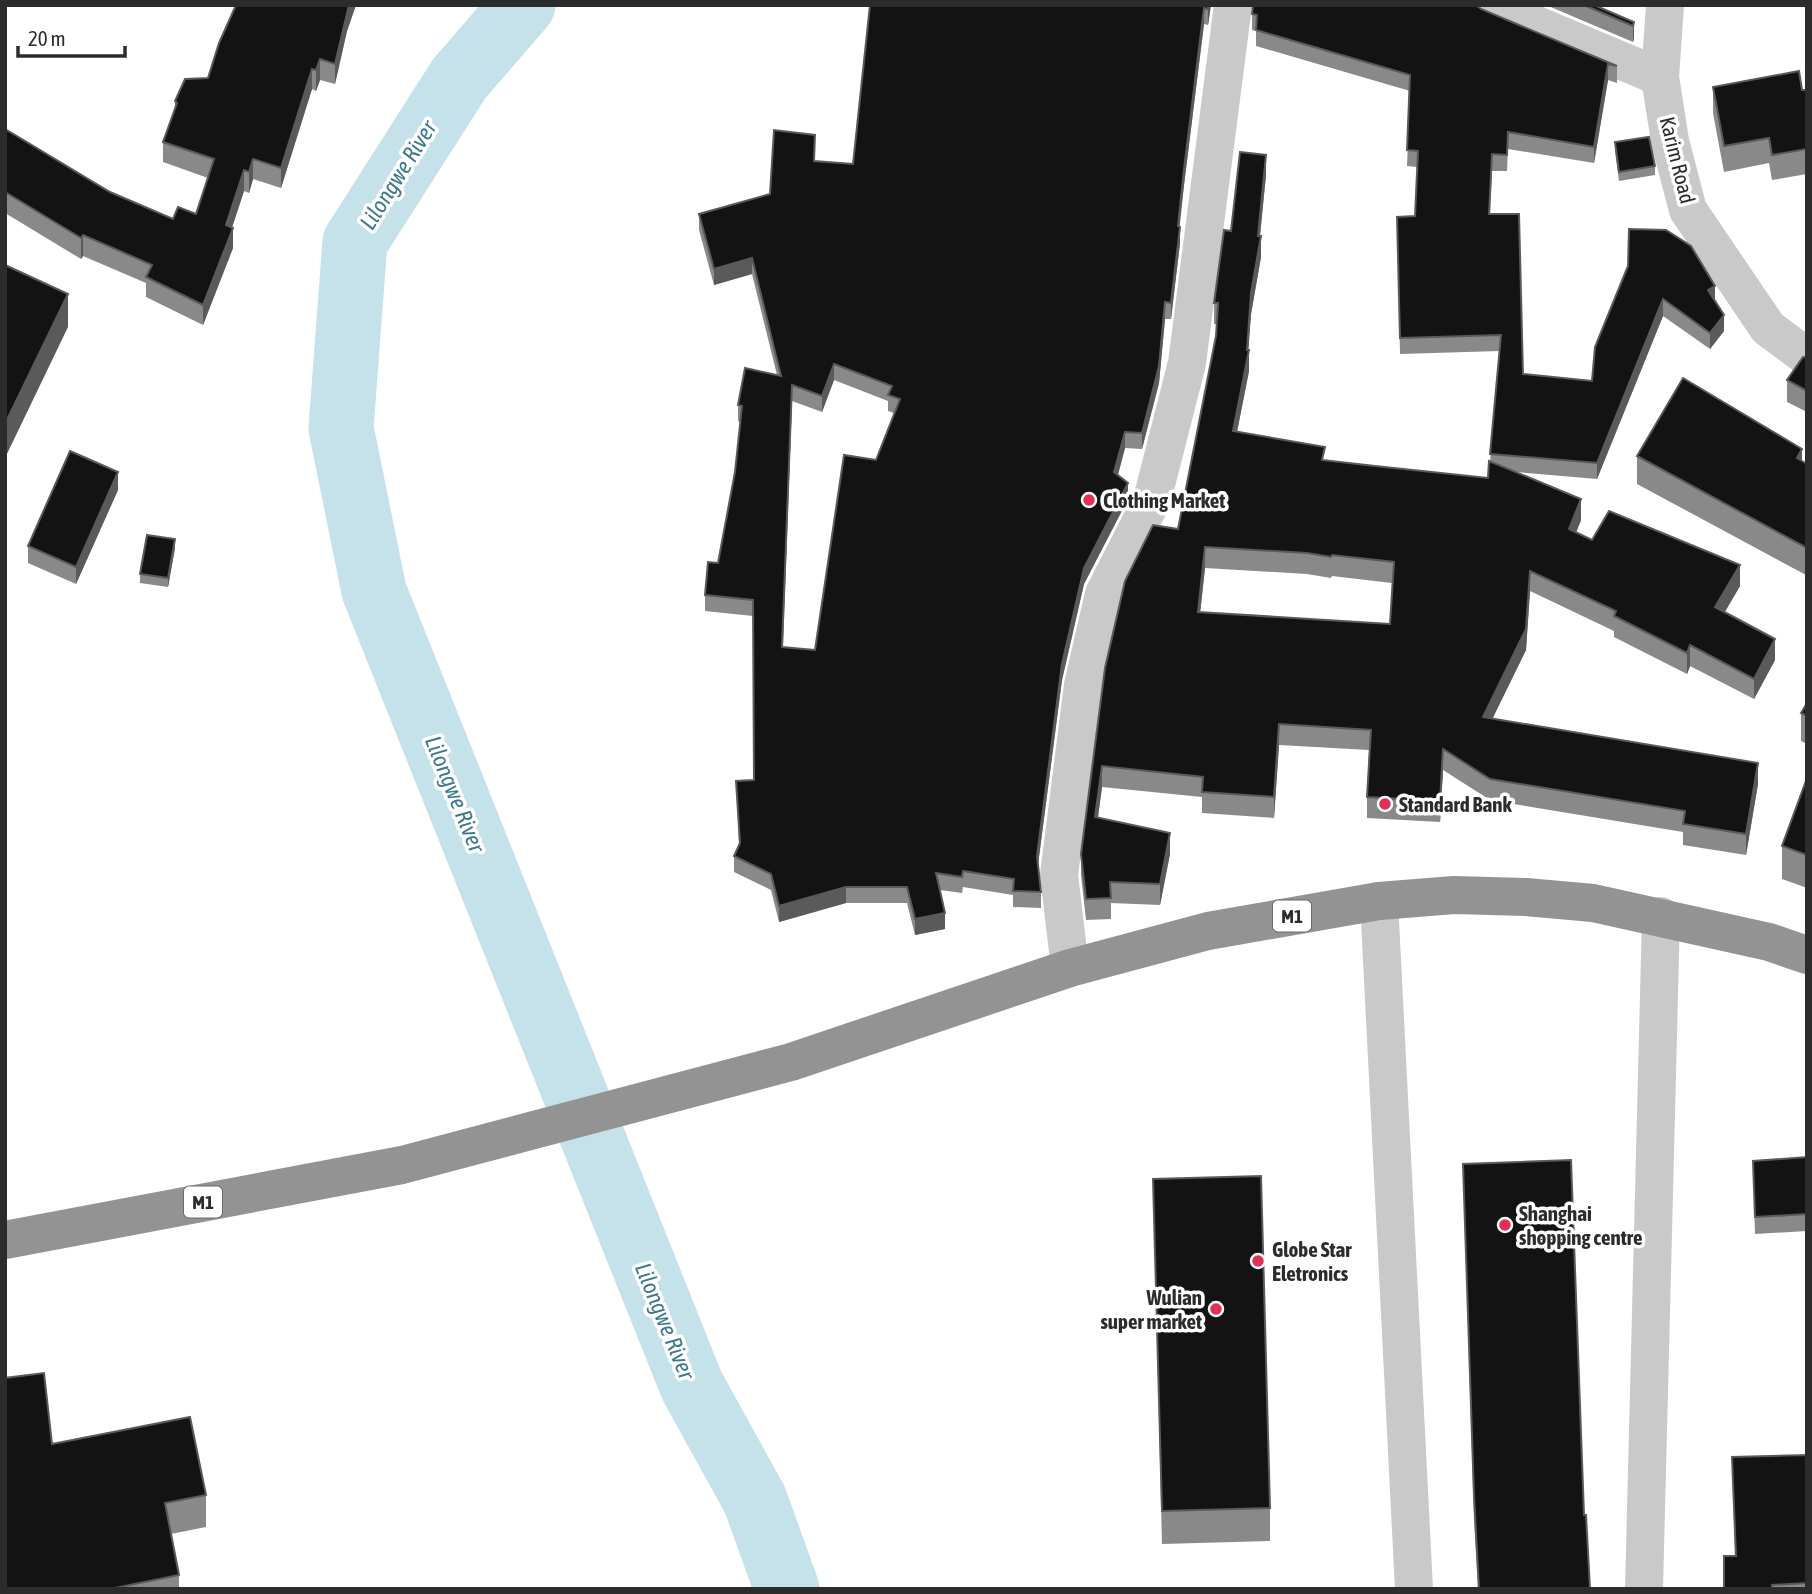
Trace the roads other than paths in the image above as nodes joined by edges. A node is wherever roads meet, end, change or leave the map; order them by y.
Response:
1 (1233, 5) edge
2 (1489, 5) edge
3 (1665, 5) edge
4 (1660, 77) junction
5 (1807, 357) edge
6 (1379, 901) junction
7 (1661, 916) junction
8 (1807, 955) edge
9 (1070, 968) junction
10 (5, 1240) edge
11 (1414, 1589) edge
12 (1644, 1589) edge

1 - 9 street
2 - 4 street
3 - 4 street, Karim Road
4 - 5 street, Karim Road
6 - 7 highway, M1
6 - 9 highway, M1
6 - 11 street
7 - 8 highway, M1
7 - 12 street
9 - 10 highway, M1

